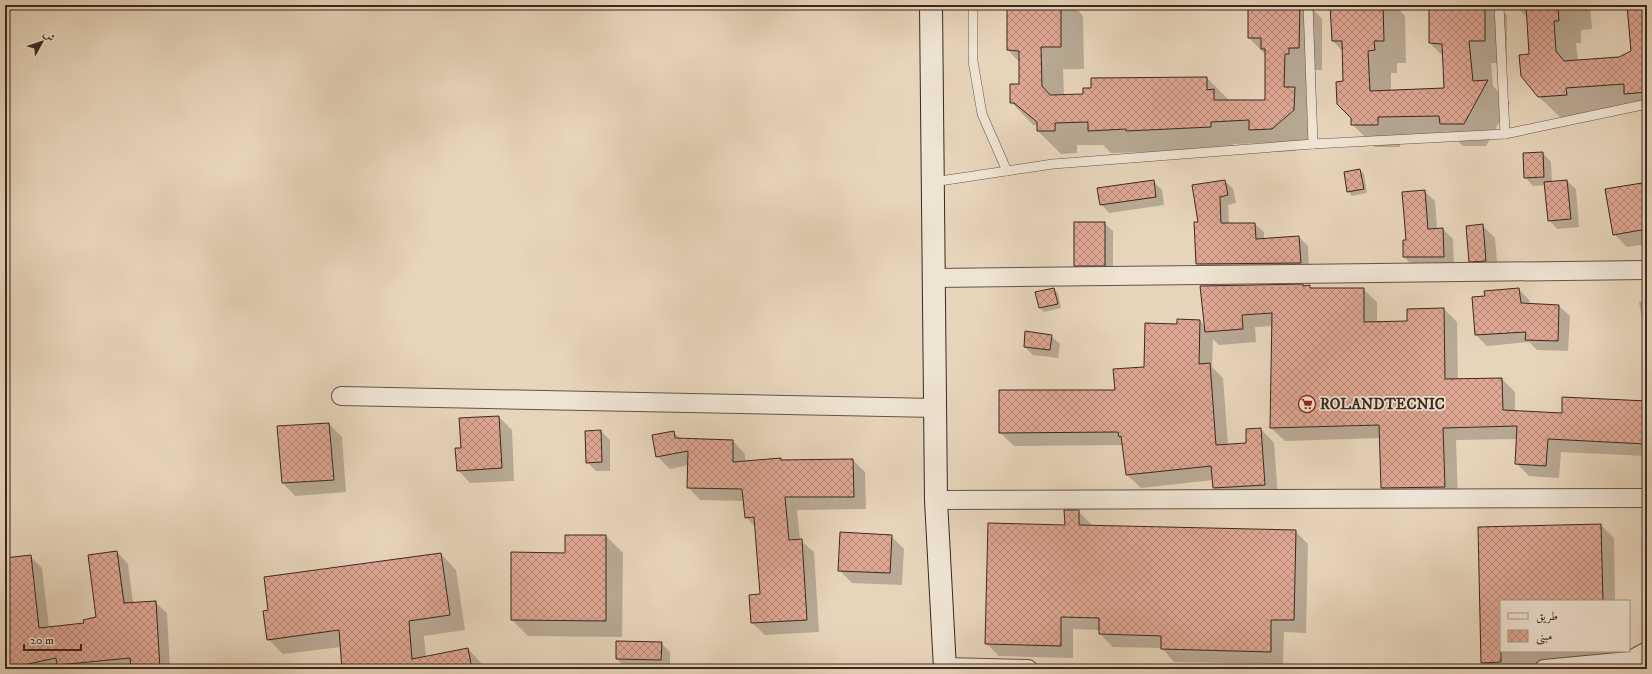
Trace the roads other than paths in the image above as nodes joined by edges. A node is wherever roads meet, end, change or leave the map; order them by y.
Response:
1 (931, 5) edge
2 (973, 5) edge
3 (1308, 5) edge
4 (1499, 5) edge
5 (1647, 104) edge
6 (1505, 134) junction
7 (1313, 144) junction
8 (1007, 171) junction
9 (933, 182) junction
10 (1647, 270) edge
11 (935, 278) junction
12 (341, 396) dead end
13 (935, 408) junction
14 (1647, 498) edge
15 (936, 500) junction
16 (1647, 651) edge
17 (945, 668) edge
18 (1028, 669) edge
19 (1544, 669) edge

1 - 9 main road
2 - 8 lane
3 - 7 lane
4 - 6 lane
5 - 6 lane
6 - 7 lane
7 - 8 lane
8 - 9 lane
9 - 11 main road
10 - 11 street
11 - 13 main road
12 - 13 street
13 - 15 main road
14 - 15 street
15 - 17 main road
16 - 19 street
17 - 18 street

